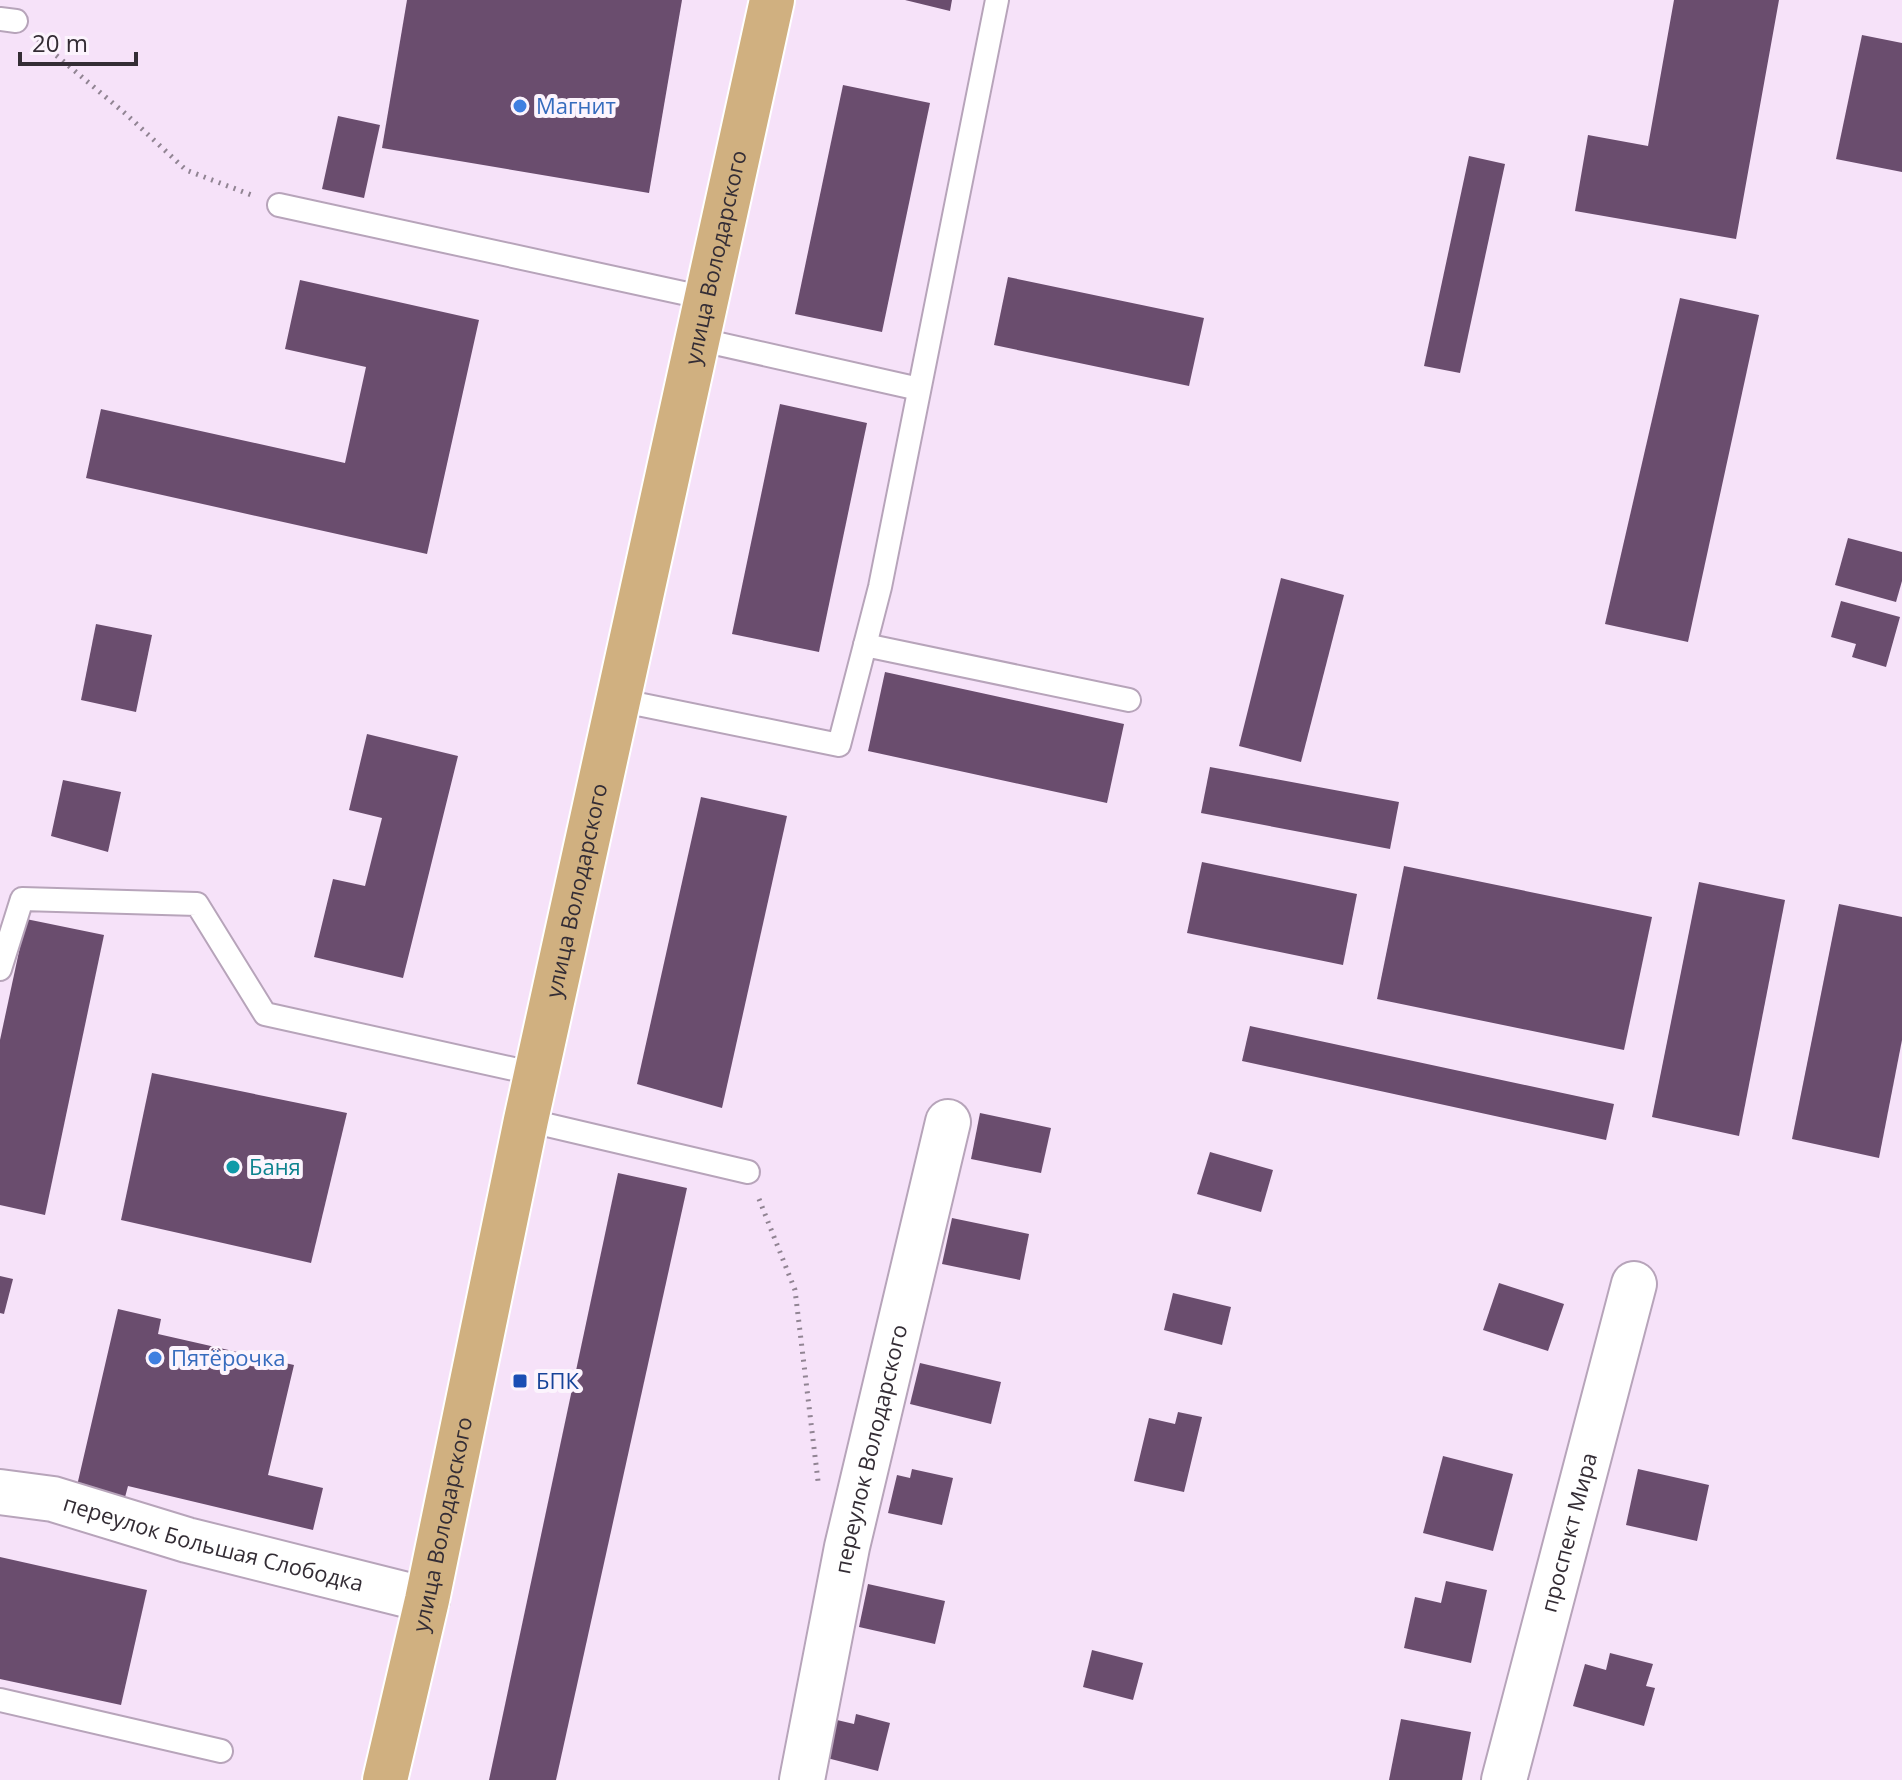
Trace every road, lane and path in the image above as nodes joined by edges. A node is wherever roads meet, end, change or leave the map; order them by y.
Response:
1 (772, 0) edge
2 (997, 0) edge
3 (8, 20) edge
4 (279, 205) joint
5 (702, 318) junction
6 (919, 389) junction
7 (865, 645) junction
8 (618, 700) junction
9 (1129, 700) dead end
10 (0, 969) edge
11 (536, 1074) junction
12 (526, 1120) junction
13 (948, 1122) dead end
14 (748, 1172) joint
15 (1634, 1284) dead end
16 (819, 1489) dead end
17 (0, 1492) edge
18 (427, 1600) junction
19 (0, 1700) edge
20 (221, 1751) dead end
21 (385, 1780) edge
22 (802, 1780) edge
23 (1504, 1780) edge

1 - 5 main road, улица Володарского
2 - 6 lane
3 - 4 path
4 - 5 lane
5 - 6 lane
5 - 8 main road, улица Володарского
6 - 7 lane
7 - 8 lane
7 - 9 lane
8 - 11 main road, улица Володарского
10 - 11 lane
11 - 12 main road, улица Володарского
12 - 14 lane
12 - 18 main road, улица Володарского
13 - 22 street, переулок Володарского
14 - 16 path
15 - 23 street, проспект Мира
17 - 18 street, переулок Большая Слободка
18 - 21 main road, улица Володарского
19 - 20 lane

